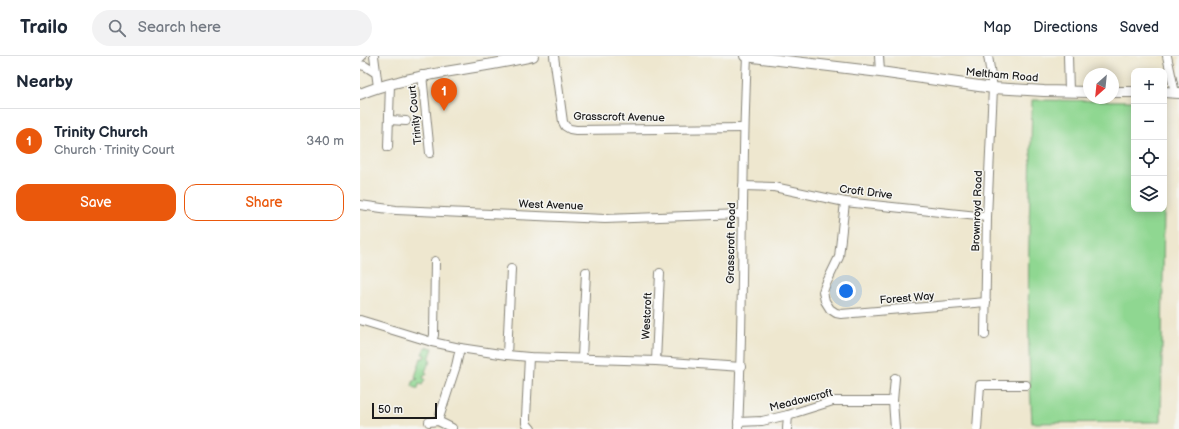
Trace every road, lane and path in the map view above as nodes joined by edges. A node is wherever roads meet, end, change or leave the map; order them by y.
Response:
1 (374, 56) edge
2 (533, 56) edge
3 (554, 56) edge
4 (746, 56) edge
5 (879, 56) edge
6 (988, 56) edge
7 (1068, 56) edge
8 (1167, 56) edge
9 (507, 59) edge
10 (360, 65) edge
11 (880, 72) junction
12 (376, 73) junction
13 (422, 75) junction
14 (390, 84) junction
15 (378, 87) junction
16 (993, 88) junction
17 (1069, 92) junction
18 (1083, 92) edge
19 (1119, 92) edge
20 (1131, 92) edge
21 (1167, 92) edge
22 (1177, 93) edge
23 (360, 94) edge
24 (388, 120) junction
25 (406, 121) dead end
26 (743, 128) junction
27 (388, 147) dead end
28 (430, 153) dead end
29 (743, 186) junction
30 (845, 202) junction
31 (360, 204) edge
32 (742, 214) junction
33 (987, 217) junction
34 (436, 261) dead end
35 (510, 269) dead end
36 (586, 272) dead end
37 (660, 273) dead end
38 (986, 302) junction
39 (360, 320) edge
40 (985, 335) dead end
41 (432, 342) junction
42 (460, 348) junction
43 (507, 355) junction
44 (529, 358) junction
45 (582, 358) junction
46 (656, 361) junction
47 (741, 367) junction
48 (895, 378) dead end
49 (1026, 385) dead end
50 (893, 401) junction
51 (788, 415) junction
52 (438, 421) junction
53 (429, 422) dead end
54 (738, 425) edge
55 (452, 428) dead end
56 (531, 429) edge
57 (787, 429) edge
58 (895, 429) edge
59 (977, 429) edge

1 - 12 street
2 - 9 street
3 - 26 street, Grasscroft Avenue
4 - 11 street, Meltham Road
4 - 26 street, Grasscroft Road
5 - 11 street
6 - 16 street, Brownroyd Road
7 - 17 street
8 - 22 street
9 - 13 street
10 - 12 street
11 - 16 street, Meltham Road
12 - 15 street
13 - 14 street
13 - 28 street, Trinity Court
14 - 15 street
14 - 24 street
15 - 23 street
16 - 17 street, Meltham Road
16 - 33 street, Brownroyd Road
17 - 18 street, Meltham Road
19 - 20 street
21 - 22 street
24 - 25 street
24 - 27 street
26 - 29 street, Grasscroft Road
29 - 30 street, Croft Drive
29 - 32 street, Grasscroft Road
30 - 33 street, Croft Drive
30 - 38 street, Forest Way
31 - 32 street, West Avenue
32 - 47 street, Grasscroft Road
33 - 38 street, Brownroyd Road
34 - 41 street
35 - 43 street
36 - 45 street
37 - 46 street, Westcroft
38 - 40 street, Brownroyd Road
39 - 41 street
41 - 42 street
42 - 43 street
42 - 52 street
43 - 44 street
44 - 45 street
44 - 56 street
45 - 46 street
46 - 47 street
47 - 54 street, Grasscroft Road
48 - 50 street
49 - 59 street
50 - 51 street, Meadowcroft
50 - 58 street
51 - 54 street, Meadowcroft
51 - 57 street
52 - 53 street
52 - 55 street

